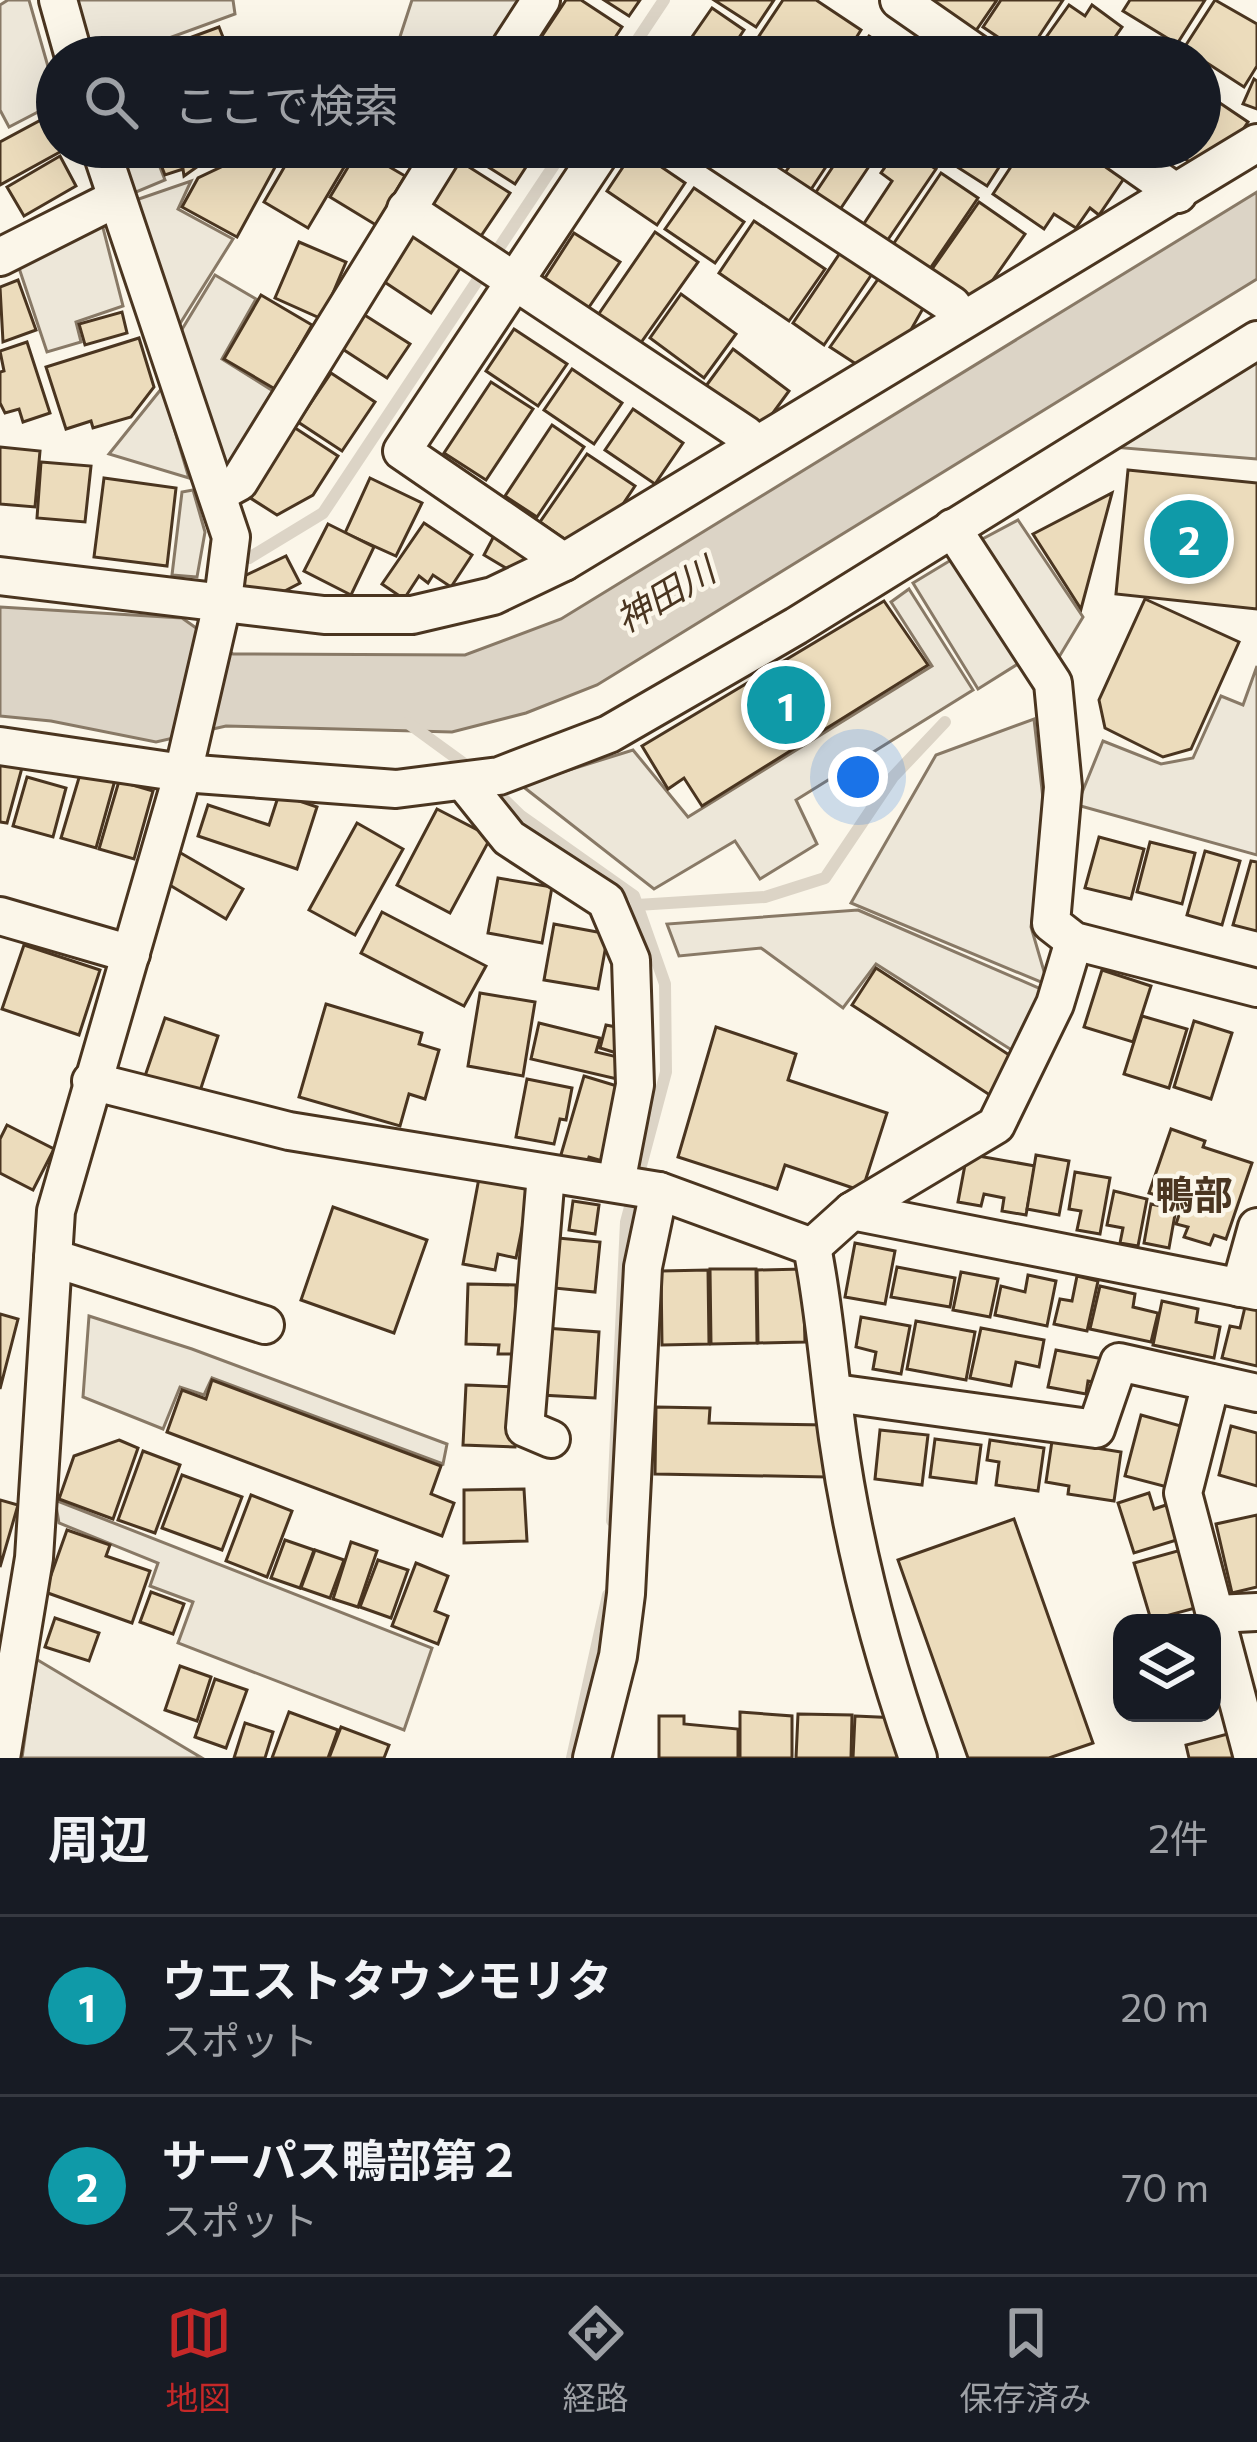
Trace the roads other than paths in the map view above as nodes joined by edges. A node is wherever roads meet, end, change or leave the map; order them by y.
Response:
1 (58, 0) edge
2 (541, 0) edge
3 (899, 0) edge
4 (68, 36) edge
5 (518, 36) edge
6 (951, 36) edge
7 (1257, 143) edge
8 (1221, 166) edge
9 (106, 168) edge
10 (432, 168) edge
11 (587, 168) edge
12 (744, 168) edge
13 (1141, 168) edge
14 (1218, 168) edge
15 (1178, 194) junction
16 (115, 199) junction
17 (406, 209) junction
18 (0, 257) edge
19 (502, 272) junction
20 (962, 320) junction
21 (1257, 340) edge
22 (752, 447) junction
23 (217, 494) junction
24 (952, 527) junction
25 (564, 562) junction
26 (0, 576) edge
27 (220, 608) junction
28 (0, 746) edge
29 (187, 757) junction
30 (479, 779) junction
31 (0, 916) edge
32 (1074, 941) junction
33 (131, 954) junction
34 (1257, 988) edge
35 (91, 1082) junction
36 (546, 1174) junction
37 (616, 1183) junction
38 (659, 1191) junction
39 (852, 1211) junction
40 (1257, 1227) edge
41 (812, 1247) junction
42 (53, 1258) junction
43 (1249, 1290) edge
44 (265, 1325) dead end
45 (1211, 1383) junction
46 (835, 1393) junction
47 (1257, 1393) edge
48 (551, 1438) dead end
49 (1257, 1612) edge
50 (1217, 1614) joint
51 (1221, 1630) edge
52 (1, 1758) edge
53 (592, 1758) edge
54 (918, 1758) edge
55 (1253, 1758) edge

1 - 4 street
2 - 5 street
3 - 6 street
7 - 8 street
9 - 16 street
10 - 17 street
11 - 19 street
12 - 20 street
13 - 15 street
14 - 15 street
15 - 20 street
16 - 18 street
16 - 23 street
17 - 19 street
17 - 23 street
19 - 22 street
19 - 25 street
20 - 22 street
21 - 24 street
22 - 25 street
23 - 27 street
24 - 30 street
24 - 32 street
25 - 27 street
26 - 27 street
27 - 29 street
28 - 29 street
29 - 30 street
29 - 33 street
30 - 37 street
31 - 33 street
32 - 34 street
32 - 39 street
33 - 35 street
35 - 36 street
35 - 42 street
36 - 37 street
36 - 48 street
37 - 38 street
38 - 41 street
38 - 53 street
39 - 41 street
39 - 43 street
40 - 43 street
41 - 46 street
42 - 44 street
42 - 52 street
45 - 46 street
45 - 47 street
45 - 50 street
46 - 54 street
49 - 50 street
51 - 55 street

